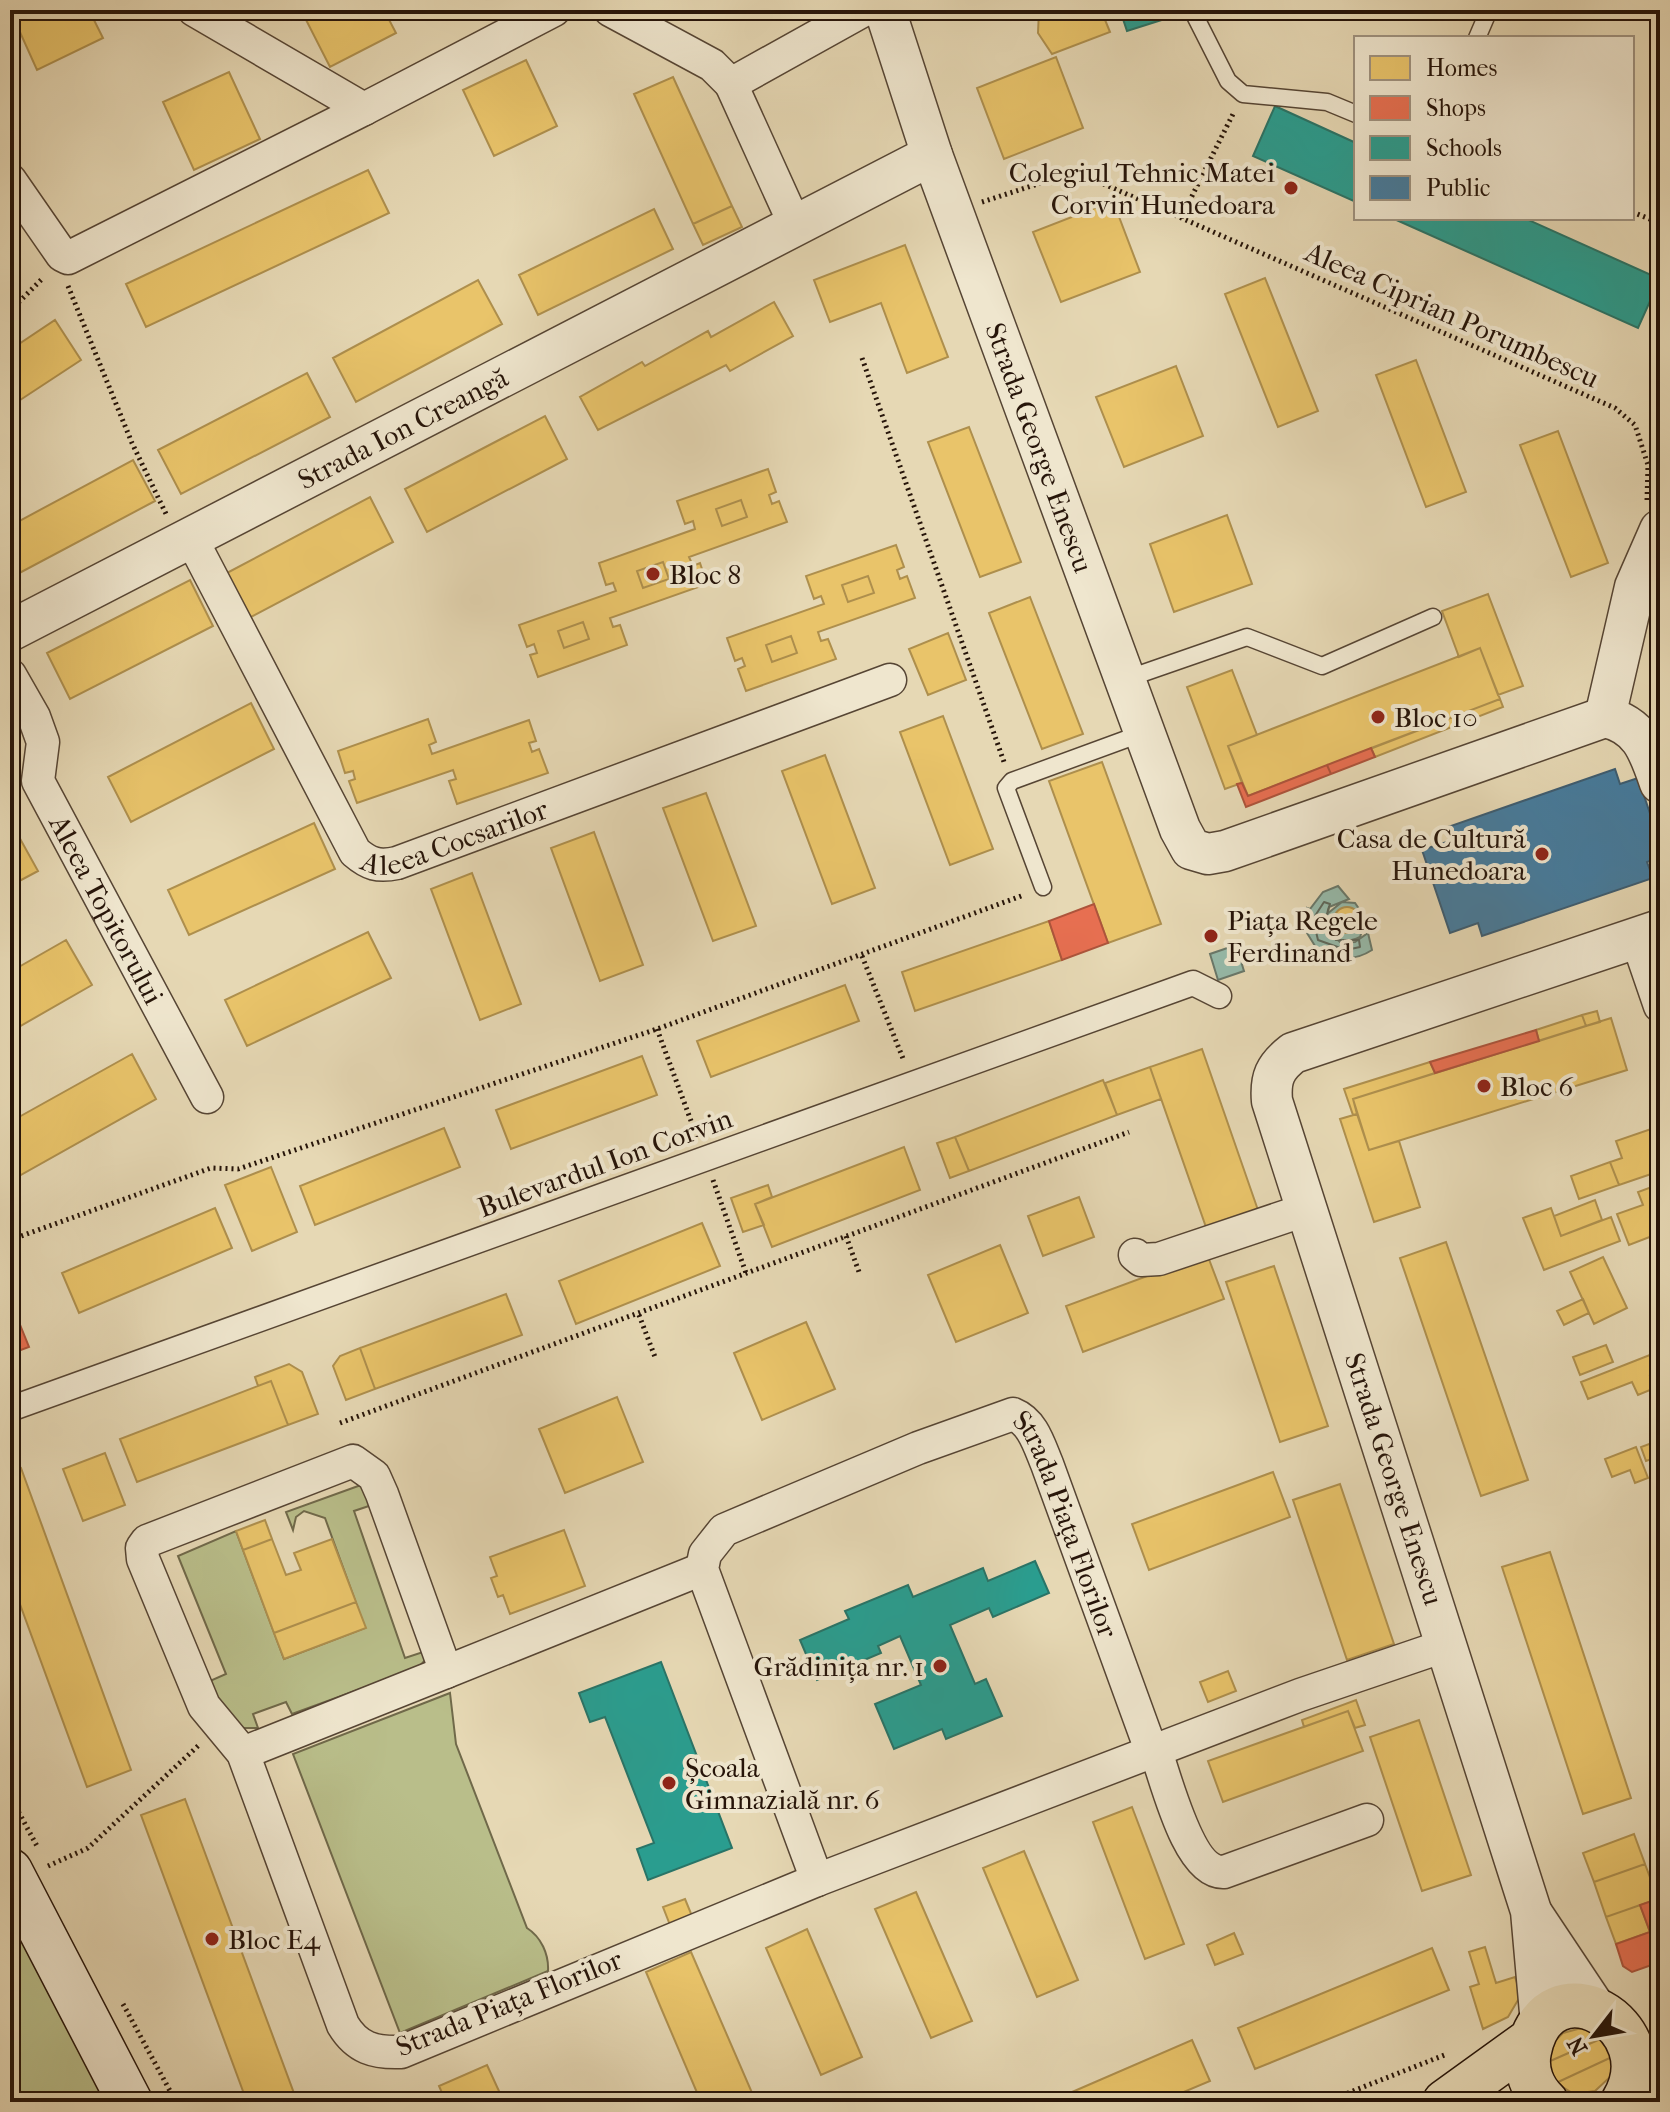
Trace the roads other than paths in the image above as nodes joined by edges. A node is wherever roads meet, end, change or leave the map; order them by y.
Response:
1 (194, 10) edge
2 (554, 10) edge
3 (610, 10) edge
4 (864, 10) edge
5 (885, 10) edge
6 (1192, 10) edge
7 (1489, 10) edge
8 (1478, 36) edge
9 (731, 84) junction
10 (364, 109) junction
11 (1354, 113) edge
12 (932, 155) junction
13 (10, 180) edge
14 (795, 225) junction
15 (1652, 518) edge
16 (184, 539) junction
17 (1650, 573) edge
18 (1433, 617) dead end
19 (10, 631) edge
20 (10, 675) edge
21 (1126, 679) junction
22 (890, 680) dead end
23 (1605, 717) junction
24 (1145, 733) junction
25 (1660, 783) edge
26 (1043, 887) road end
27 (1649, 935) edge
28 (1219, 996) dead end
29 (1660, 1006) edge
30 (207, 1097) dead end
31 (1308, 1209) junction
32 (1135, 1255) dead end
33 (10, 1409) edge
34 (702, 1569) junction
35 (1447, 1645) junction
36 (446, 1672) junction
37 (1153, 1749) junction
38 (243, 1753) junction
39 (1367, 1820) dead end
40 (29, 1868) edge
41 (817, 1880) junction
42 (1531, 1911) junction
43 (1617, 2008) junction
44 (1536, 2032) junction
45 (1642, 2083) edge
46 (130, 2102) edge
47 (1445, 2102) edge
48 (1546, 2102) edge

1 - 10 street
2 - 10 street
3 - 9 street
4 - 9 street
5 - 12 street, Strada George Enescu
6 - 11 lane
7 - 8 lane
9 - 14 street
10 - 13 street
12 - 14 street, Strada Ion Creangă
12 - 21 street, Strada George Enescu
14 - 16 street, Strada Ion Creangă
15 - 17 street
16 - 19 street, Strada Ion Creangă
16 - 22 street, Aleea Cocsarilor
17 - 23 street
18 - 21 lane
20 - 30 street, Aleea Topitorului
21 - 24 street, Strada George Enescu
23 - 24 street, Strada George Enescu
23 - 25 street
24 - 26 lane
27 - 29 street
27 - 31 street, Strada George Enescu
28 - 33 street, Bulevardul Ion Corvin
31 - 32 street
31 - 35 street, Strada George Enescu
34 - 36 street
34 - 37 street, Strada Piața Florilor
34 - 41 street
35 - 37 street, Strada Piața Florilor
35 - 42 street, Strada George Enescu
36 - 38 street
36 - 38 street, Strada Piața Florilor
37 - 39 street
37 - 41 street, Strada Piața Florilor
38 - 41 street, Strada Piața Florilor
40 - 46 main road
42 - 43 street, Strada George Enescu
42 - 44 street, Strada George Enescu
43 - 44 main road
43 - 45 main road
44 - 47 main road
44 - 48 main road

